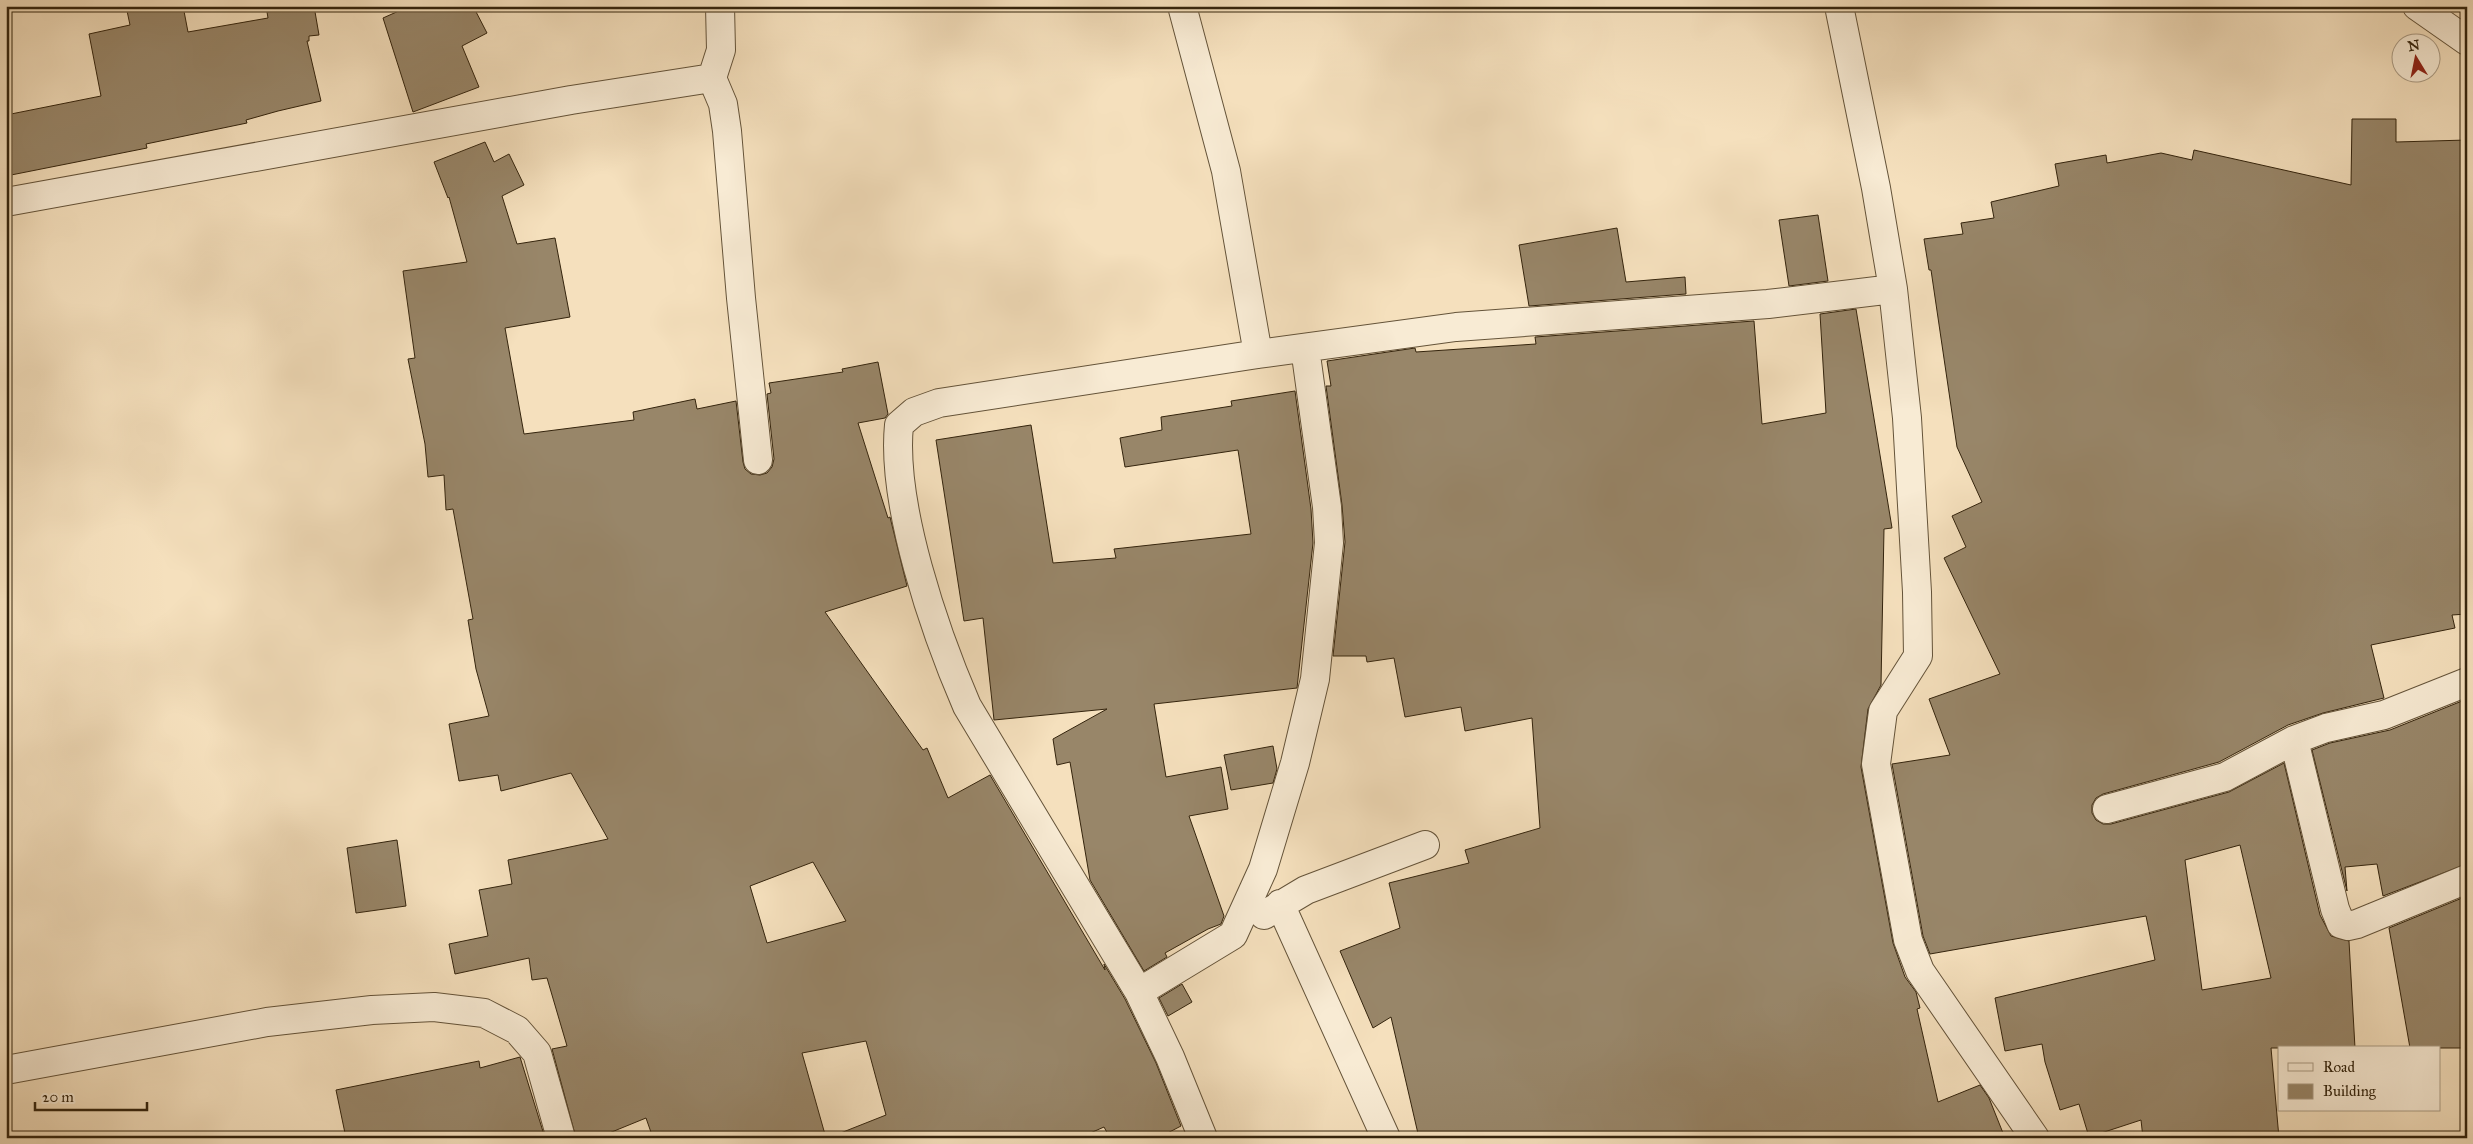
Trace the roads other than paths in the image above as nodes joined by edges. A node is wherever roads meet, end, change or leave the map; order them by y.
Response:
1 (720, 6) edge
2 (1182, 6) edge
3 (1838, 6) edge
4 (2417, 6) edge
5 (2467, 41) edge
6 (712, 78) junction
7 (6, 202) edge
8 (1893, 289) junction
9 (1305, 348) junction
10 (1258, 354) junction
11 (758, 460) dead end
12 (2467, 682) edge
13 (2294, 740) junction
14 (2107, 809) dead end
15 (1425, 845) dead end
16 (2467, 879) edge
17 (1280, 904) junction
18 (1233, 935) junction
19 (1139, 992) junction
20 (6, 1070) edge
21 (561, 1138) edge
22 (1204, 1138) edge
23 (1386, 1138) edge
24 (2035, 1138) edge

1 - 6 street
2 - 10 street
3 - 8 street
4 - 5 street
6 - 7 street
6 - 11 street
8 - 9 street
8 - 24 street
9 - 10 street
9 - 18 street
10 - 19 street
12 - 13 street
13 - 14 street
13 - 16 street
15 - 17 street
17 - 18 street
17 - 23 street
18 - 19 street
19 - 22 street
20 - 21 street

